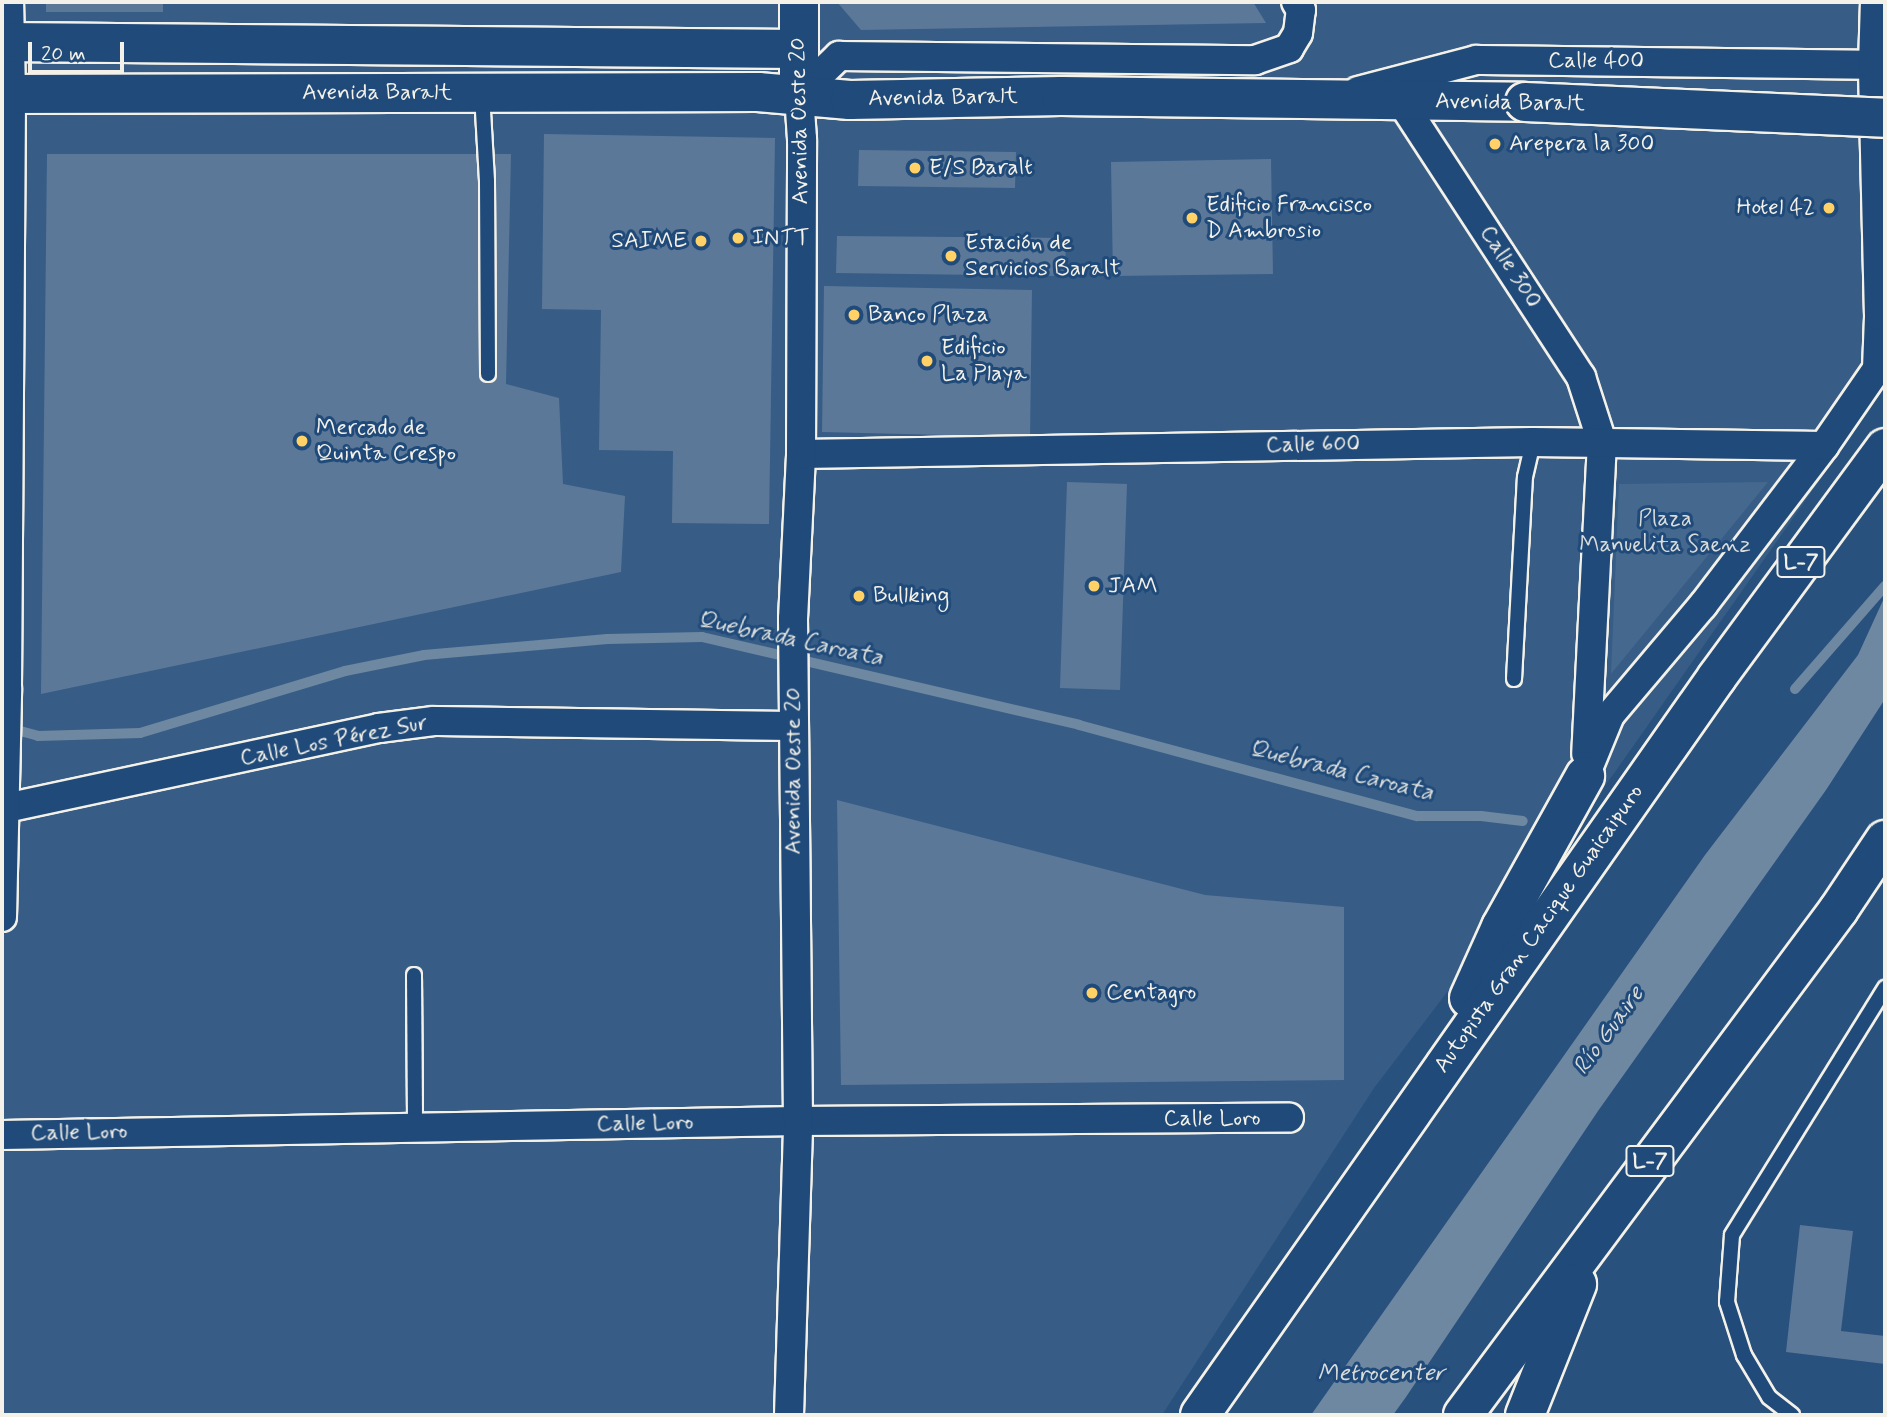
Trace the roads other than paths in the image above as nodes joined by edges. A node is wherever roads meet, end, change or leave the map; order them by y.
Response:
1 (9, 2) edge
2 (799, 2) edge
3 (1875, 2) edge
4 (1298, 6) edge
5 (5, 42) edge
6 (798, 49) junction
7 (1872, 65) junction
8 (482, 93) junction
9 (7, 94) edge
10 (799, 95) junction
11 (1325, 99) junction
12 (1401, 101) junction
13 (1885, 118) edge
14 (488, 374) dead end
15 (1533, 442) junction
16 (1602, 442) junction
17 (1824, 446) junction
18 (1885, 447) edge
19 (801, 454) junction
20 (1514, 679) dead end
21 (794, 726) junction
22 (1585, 776) junction
23 (6, 808) junction
24 (1885, 840) edge
25 (1885, 866) edge
26 (1839, 909) junction
27 (2, 917) edge
28 (414, 975) dead end
29 (1885, 988) edge
30 (1432, 1080) junction
31 (1289, 1118) dead end
32 (797, 1121) junction
33 (415, 1129) junction
34 (2, 1135) edge
35 (1597, 1233) junction
36 (789, 1415) edge
37 (1200, 1415) edge
38 (1463, 1415) edge
39 (1525, 1415) edge
40 (1793, 1415) edge

1 - 5 street
2 - 6 main road, Avenida Oeste 20
3 - 7 street
4 - 10 street
5 - 6 main road, Avenida Baralt
5 - 9 street
6 - 10 main road, Avenida Oeste 20
7 - 11 street, Calle 400
7 - 17 street
8 - 9 main road, Avenida Baralt
8 - 10 main road, Avenida Baralt
8 - 14 lane
9 - 23 street
10 - 11 main road, Avenida Baralt
10 - 19 street, Avenida Oeste 20
11 - 12 main road, Avenida Baralt
12 - 13 main road, Avenida Baralt, bridge
12 - 16 street, Calle 300
15 - 16 street, Calle 600
15 - 19 street, Calle 600
15 - 20 lane
16 - 17 street, Calle 600
16 - 22 street
17 - 22 street
18 - 30 main road, Autopista Gran Cacique Guaicaipuro / L-7
19 - 21 street, Avenida Oeste 20
21 - 23 street, Calle Los Pérez Sur
21 - 32 street, Avenida Oeste 20
22 - 30 main road
23 - 27 street
24 - 26 main road, L-7
25 - 26 main road
26 - 35 main road, L-7
28 - 33 lane
29 - 40 lane
30 - 37 main road, Autopista Gran Cacique Guaicaipuro / L-7
31 - 32 street, Calle Loro
32 - 33 street, Calle Loro
32 - 36 street, Avenida Oeste 20
33 - 34 street, Calle Loro
35 - 38 main road, L-7
35 - 39 main road

